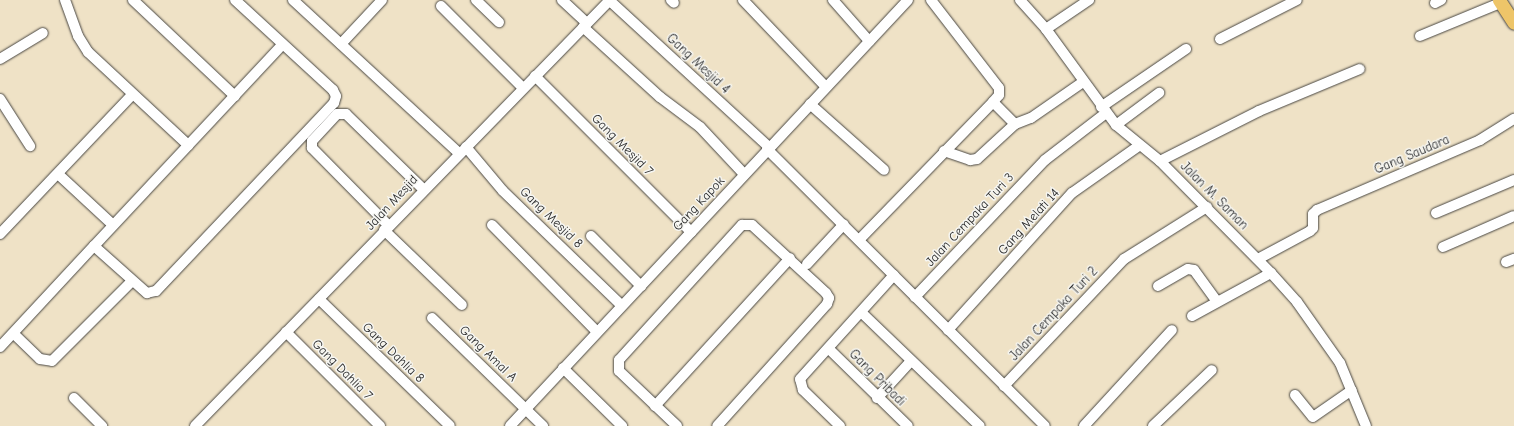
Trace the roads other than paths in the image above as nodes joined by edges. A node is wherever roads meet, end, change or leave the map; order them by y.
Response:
1 (65, 0) edge
2 (132, 0) edge
3 (235, 0) edge
4 (293, 0) edge
5 (382, 0) edge
6 (476, 0) edge
7 (562, 0) edge
8 (610, 0) edge
9 (743, 0) edge
10 (833, 0) edge
11 (908, 0) edge
12 (931, 0) edge
13 (1020, 0) edge
14 (1089, 0) edge
15 (1297, 0) edge
16 (1500, 1) edge
17 (441, 6) dead end
18 (499, 22) dead end
19 (1514, 23) edge
20 (585, 25) junction
21 (1046, 29) junction
22 (43, 33) dead end
23 (1420, 36) dead end
24 (1220, 39) dead end
25 (869, 40) junction
26 (341, 44) junction
27 (282, 45) junction
28 (1186, 49) dead end
29 (0, 59) edge
30 (1360, 69) dead end
31 (535, 76) junction
32 (1083, 82) junction
33 (825, 86) junction
34 (523, 88) junction
35 (1159, 93) dead end
36 (132, 95) junction
37 (235, 96) junction
38 (0, 100) edge
39 (993, 102) junction
40 (810, 104) junction
41 (1104, 110) junction
42 (1514, 120) edge
43 (1014, 124) junction
44 (1116, 124) junction
45 (188, 145) junction
46 (1140, 145) junction
47 (30, 146) dead end
48 (768, 148) junction
49 (462, 150) junction
50 (944, 151) junction
51 (1160, 161) junction
52 (884, 170) dead end
53 (58, 174) junction
54 (744, 174) junction
55 (1514, 180) edge
56 (423, 190) junction
57 (1207, 207) junction
58 (1436, 213) dead end
59 (1514, 216) edge
60 (844, 224) junction
61 (113, 225) junction
62 (492, 225) dead end
63 (387, 228) junction
64 (691, 232) junction
65 (0, 234) edge
66 (591, 236) dead end
67 (859, 240) junction
68 (94, 246) junction
69 (1443, 247) dead end
70 (790, 258) junction
71 (1258, 259) junction
72 (807, 264) dead end
73 (1271, 273) junction
74 (894, 276) junction
75 (132, 281) junction
76 (641, 286) junction
77 (1158, 286) dead end
78 (915, 297) junction
79 (319, 299) junction
80 (1217, 302) junction
81 (621, 305) junction
82 (462, 306) dead end
83 (862, 313) junction
84 (1192, 316) dead end
85 (432, 318) dead end
86 (948, 330) junction
87 (1172, 330) dead end
88 (286, 332) junction
89 (597, 332) junction
90 (14, 334) junction
91 (0, 347) edge
92 (829, 349) junction
93 (911, 361) junction
94 (563, 368) junction
95 (1212, 370) dead end
96 (1004, 386) junction
97 (1352, 390) junction
98 (1295, 395) dead end
99 (74, 398) dead end
100 (877, 398) junction
101 (655, 406) junction
102 (526, 408) junction
103 (1042, 425) edge
104 (102, 426) edge
105 (197, 426) edge
106 (380, 426) edge
107 (450, 426) edge
108 (510, 426) edge
109 (543, 426) edge
110 (622, 426) edge
111 (677, 426) edge
112 (718, 426) edge
113 (840, 426) edge
114 (908, 426) edge
115 (980, 426) edge
116 (1084, 426) edge
117 (1153, 426) edge
118 (1366, 426) edge

1 - 36 street
2 - 37 street
3 - 27 street
4 - 26 street, Gang Mesjid 8
5 - 26 street
6 - 18 street
7 - 20 street
8 - 20 street, Jalan Mesjid
8 - 48 street, Gang Mesjid 4
9 - 33 street
10 - 25 street
11 - 25 street, Gang Kapok
12 - 39 street
13 - 21 street, Jalan M. Saman
14 - 21 street
15 - 24 street
16 - 19 main road
16 - 23 street
17 - 34 street
20 - 31 street, Jalan Mesjid
20 - 54 street
21 - 32 street, Jalan M. Saman
22 - 29 street
25 - 33 street, Gang Kapok
26 - 49 street, Gang Mesjid 8
27 - 37 street
27 - 75 street
28 - 41 street, Jalan Cempaka Turi 3
30 - 51 street
31 - 34 street, Jalan Mesjid
31 - 64 street, Gang Mesjid 7
32 - 41 street, Jalan M. Saman
32 - 43 street
33 - 40 street, Gang Kapok
34 - 49 street, Jalan Mesjid
35 - 44 street
36 - 45 street
36 - 53 street
37 - 45 street
38 - 47 street
39 - 43 street
39 - 50 street
40 - 48 street, Gang Kapok
40 - 52 street
41 - 44 street, Jalan M. Saman
41 - 78 street, Jalan Cempaka Turi 3
42 - 71 street, Gang Saudara
43 - 50 street
44 - 46 street, Jalan M. Saman
45 - 61 street
46 - 51 street, Jalan M. Saman
46 - 86 street, Gang Melati 14
48 - 54 street, Gang Kapok
48 - 60 street, Gang Mesjid 4
49 - 56 street, Jalan Mesjid
49 - 81 street, Gang Mesjid 8
50 - 67 street
51 - 57 street, Jalan M. Saman
53 - 61 street
53 - 65 street
54 - 64 street, Gang Kapok
55 - 58 street
56 - 63 street, Jalan Mesjid
56 - 63 street
57 - 71 street, Jalan M. Saman
57 - 96 street, Jalan Cempaka Turi 2
59 - 69 street
60 - 67 street, Gang Mesjid 4
60 - 72 street
61 - 68 street
62 - 89 street
63 - 79 street, Jalan Mesjid
63 - 82 street
64 - 76 street, Gang Kapok
66 - 76 street
67 - 74 street, Gang Mesjid 4
68 - 75 street
68 - 90 street
70 - 101 street
70 - 101 street
70 - 112 street
71 - 73 street, Jalan M. Saman
73 - 80 street
73 - 97 street, Jalan M. Saman
74 - 78 street, Gang Mesjid 4
74 - 83 street
75 - 90 street
76 - 81 street, Gang Kapok
77 - 80 street
78 - 86 street, Gang Mesjid 4
79 - 88 street, Jalan Mesjid
79 - 107 street, Gang Dahlia 8
80 - 84 street
81 - 89 street, Gang Kapok
83 - 92 street
83 - 93 street
85 - 102 street, Gang Amal A
86 - 96 street, Gang Mesjid 4
87 - 116 street
88 - 105 street, Jalan Mesjid
88 - 106 street, Gang Dahlia 7
89 - 94 street, Gang Kapok
90 - 91 street
92 - 100 street, Gang Pribadi
92 - 113 street
93 - 100 street
93 - 115 street
94 - 102 street, Gang Kapok
94 - 110 street
95 - 117 street
96 - 103 street, Gang Mesjid 4
97 - 98 street
97 - 118 street, Jalan M. Saman
99 - 104 street
100 - 114 street, Gang Pribadi
101 - 111 street
102 - 108 street, Gang Kapok
102 - 109 street, Gang Amal A

